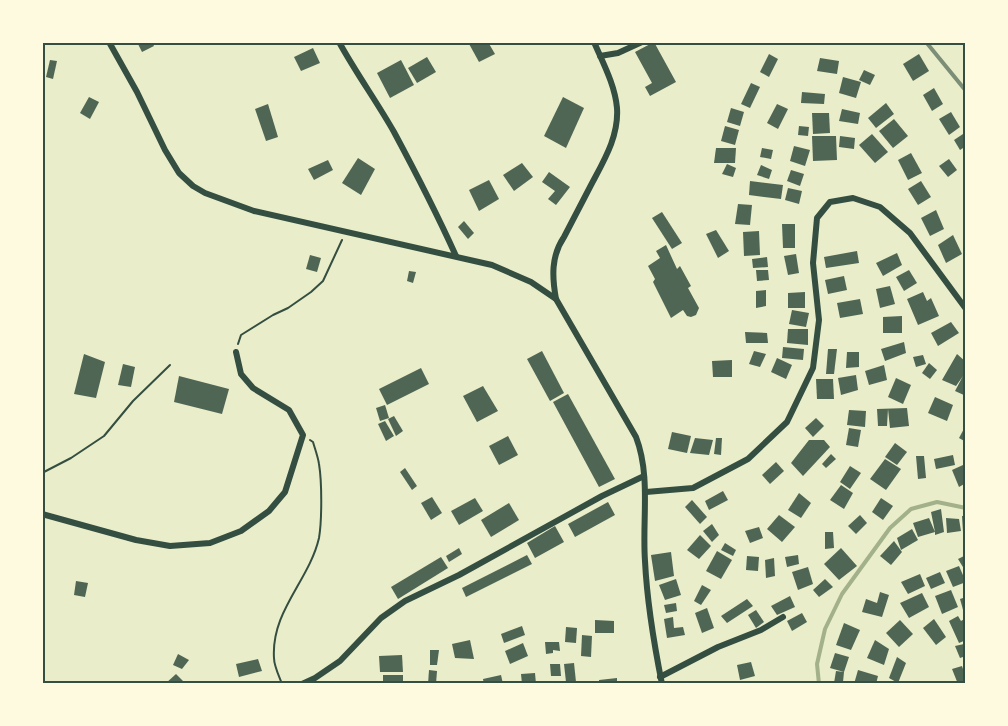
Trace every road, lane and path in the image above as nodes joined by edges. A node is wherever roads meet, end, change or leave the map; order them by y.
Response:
1 (109, 42) edge
2 (339, 42) edge
3 (594, 42) edge
4 (642, 42) edge
5 (600, 56) junction
6 (346, 231) junction
7 (456, 256) junction
8 (556, 299) junction
9 (966, 309) edge
10 (236, 352) joint
11 (171, 365) dead end
12 (303, 435) junction
13 (42, 473) edge
14 (644, 476) junction
15 (645, 492) junction
16 (42, 514) edge
17 (783, 617) dead end
18 (661, 680) edge
19 (282, 684) edge
20 (302, 684) edge

1 - 6 street
2 - 7 street
3 - 5 street
4 - 5 street
5 - 8 street
6 - 7 street
6 - 10 path
7 - 8 street
8 - 14 street
9 - 15 street
10 - 12 street
11 - 13 path
12 - 16 street
12 - 19 path
14 - 15 street
14 - 20 street
15 - 18 street
17 - 18 street

